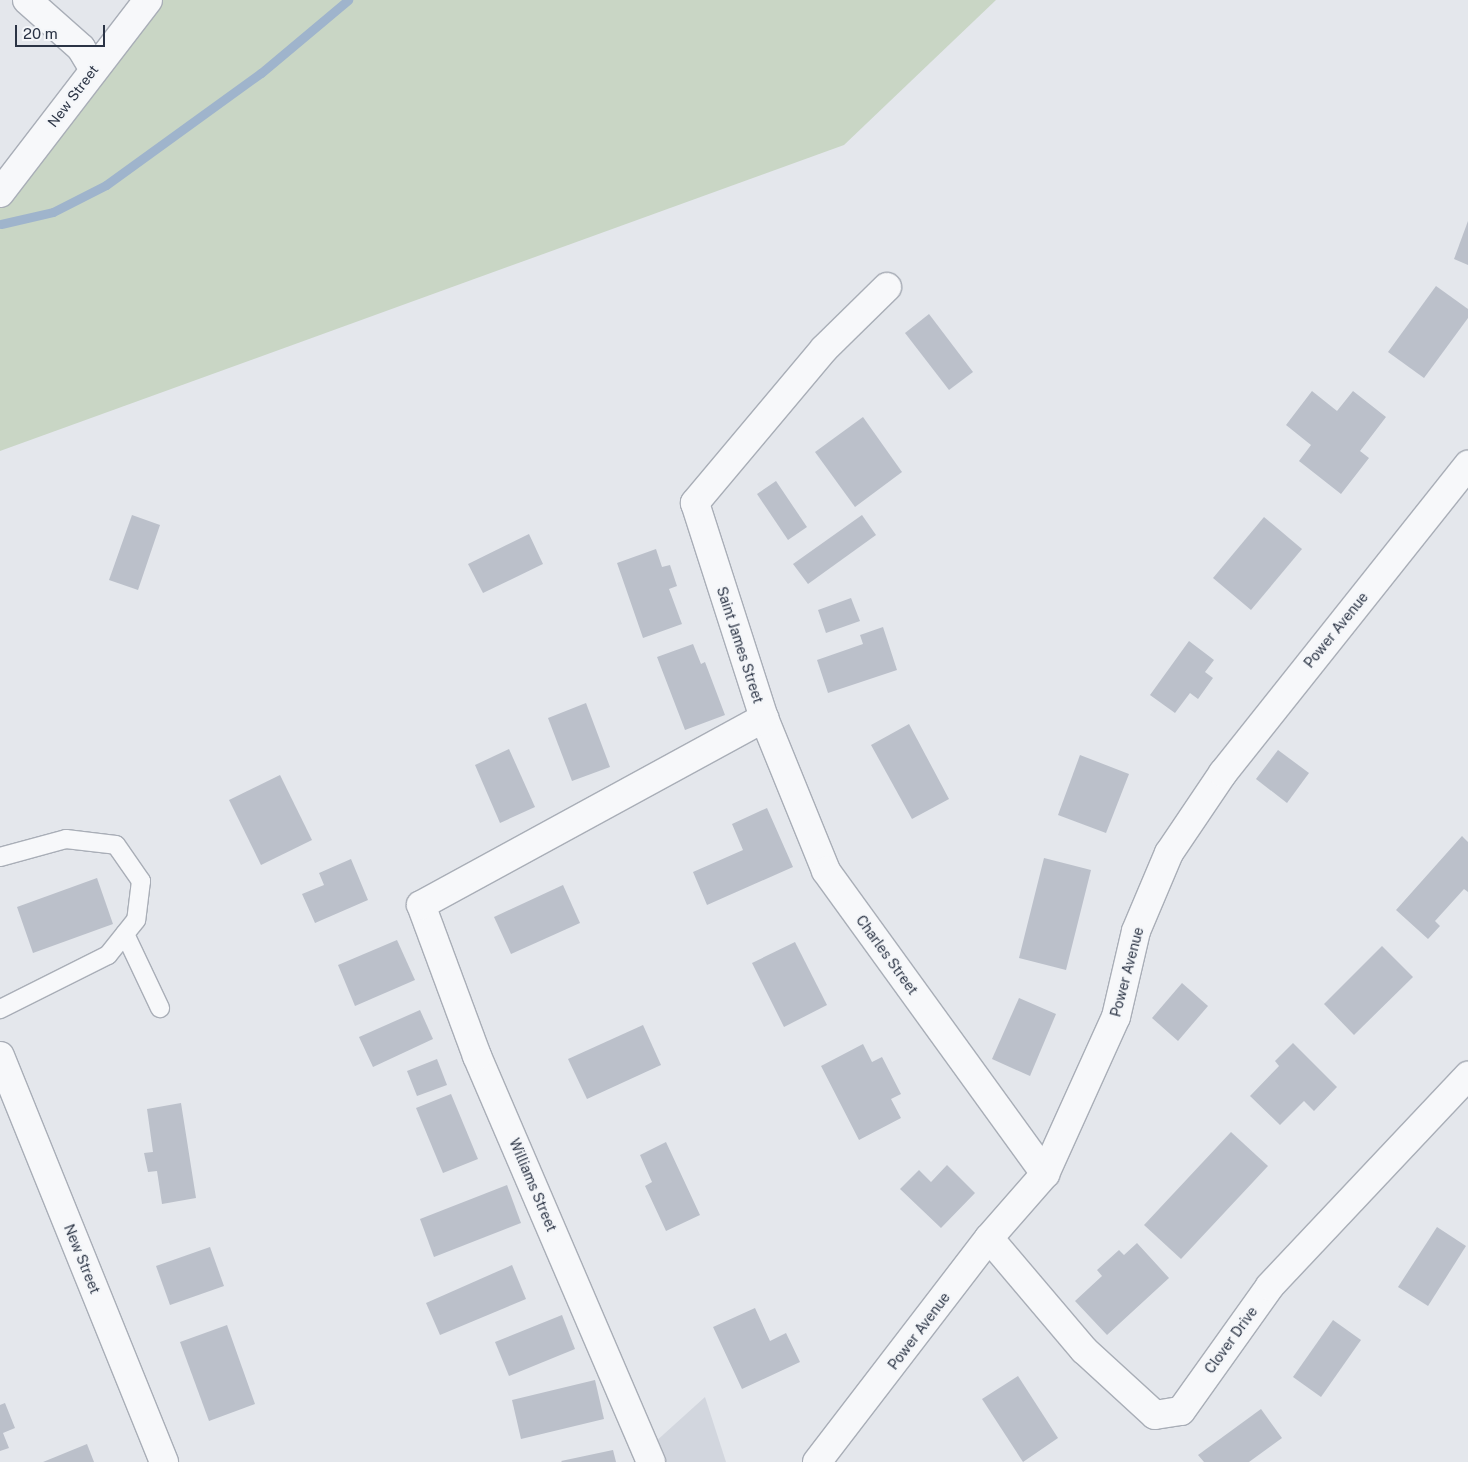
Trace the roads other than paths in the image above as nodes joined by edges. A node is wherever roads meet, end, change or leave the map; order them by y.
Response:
1 (27, 0) edge
2 (148, 0) edge
3 (93, 68) junction
4 (0, 193) edge
5 (887, 287) dead end
6 (1468, 465) edge
7 (764, 718) junction
8 (0, 857) edge
9 (421, 906) joint
10 (125, 934) junction
11 (160, 1008) dead end
12 (0, 1009) edge
13 (0, 1056) edge
14 (1468, 1076) edge
15 (1045, 1174) junction
16 (990, 1238) junction
17 (164, 1462) edge
18 (651, 1462) edge
19 (817, 1462) edge

1 - 3 street
2 - 3 street, New Street
3 - 4 street, New Street
5 - 7 street, Saint James Street
6 - 15 street, Power Avenue
7 - 9 street, Saint James Street
7 - 15 street, Charles Street
8 - 10 lane
9 - 18 street, Williams Street
10 - 11 lane
10 - 12 lane
13 - 17 street, New Street
14 - 16 street, Clover Drive
15 - 16 street, Power Avenue
16 - 19 street, Power Avenue

